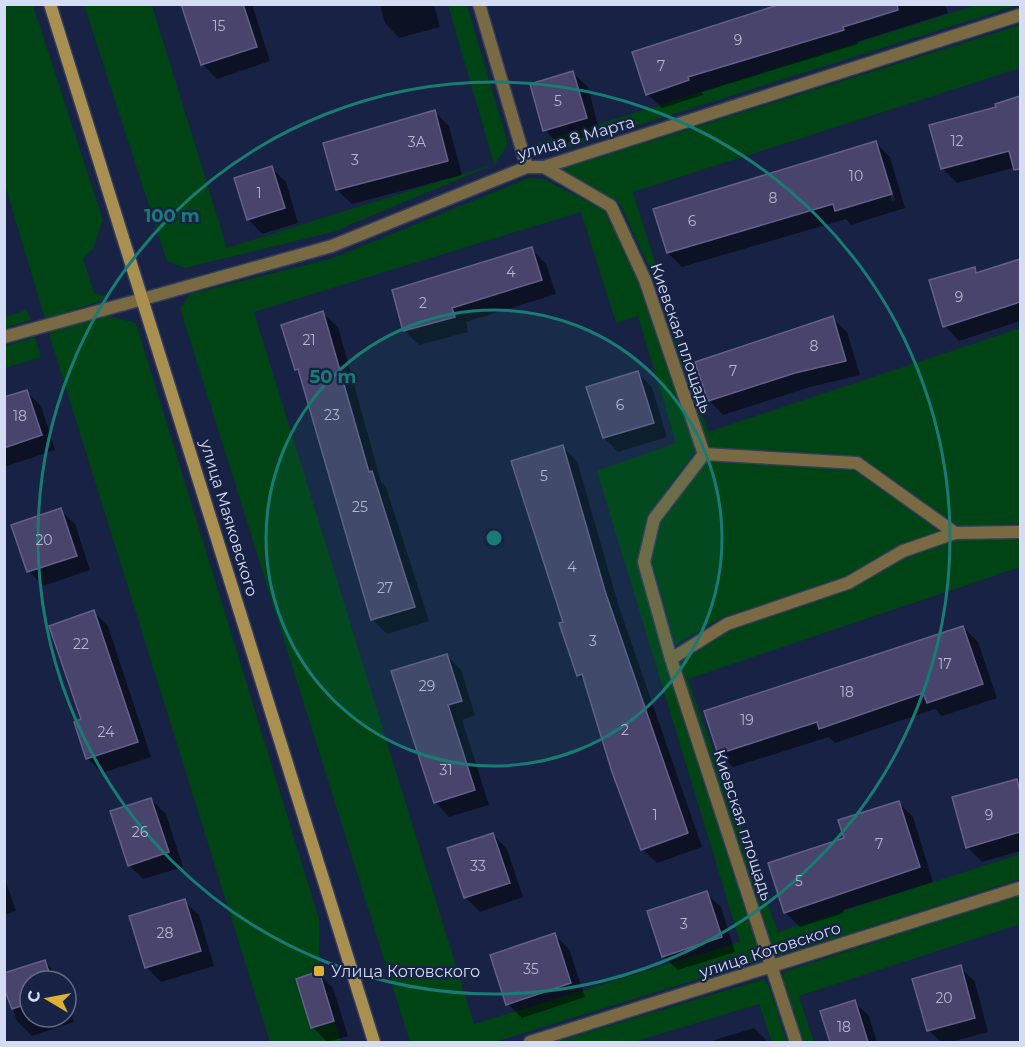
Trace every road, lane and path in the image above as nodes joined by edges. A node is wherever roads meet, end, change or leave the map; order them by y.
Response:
1 (50, 4) edge
2 (479, 4) edge
3 (1020, 15) edge
4 (527, 167) junction
5 (544, 167) junction
6 (143, 299) junction
7 (4, 337) edge
8 (704, 454) junction
9 (1020, 532) edge
10 (955, 533) junction
11 (671, 659) junction
12 (1020, 888) edge
13 (772, 967) junction
14 (374, 1042) edge
15 (530, 1042) edge
16 (796, 1042) edge

1 - 6 main road, улица Маяковского
2 - 4 street
3 - 5 street, улица 8 Марта
4 - 5 street, улица 8 Марта
4 - 6 street, улица 8 Марта
5 - 8 street, Киевская площадь
6 - 7 street, улица 8 Марта
6 - 14 main road, улица Маяковского
8 - 10 street
8 - 11 street, Киевская площадь
9 - 10 street
10 - 11 street
11 - 13 street, Киевская площадь
12 - 13 street, улица Котовского
13 - 15 street, улица Котовского
13 - 16 street, Киевская площадь

